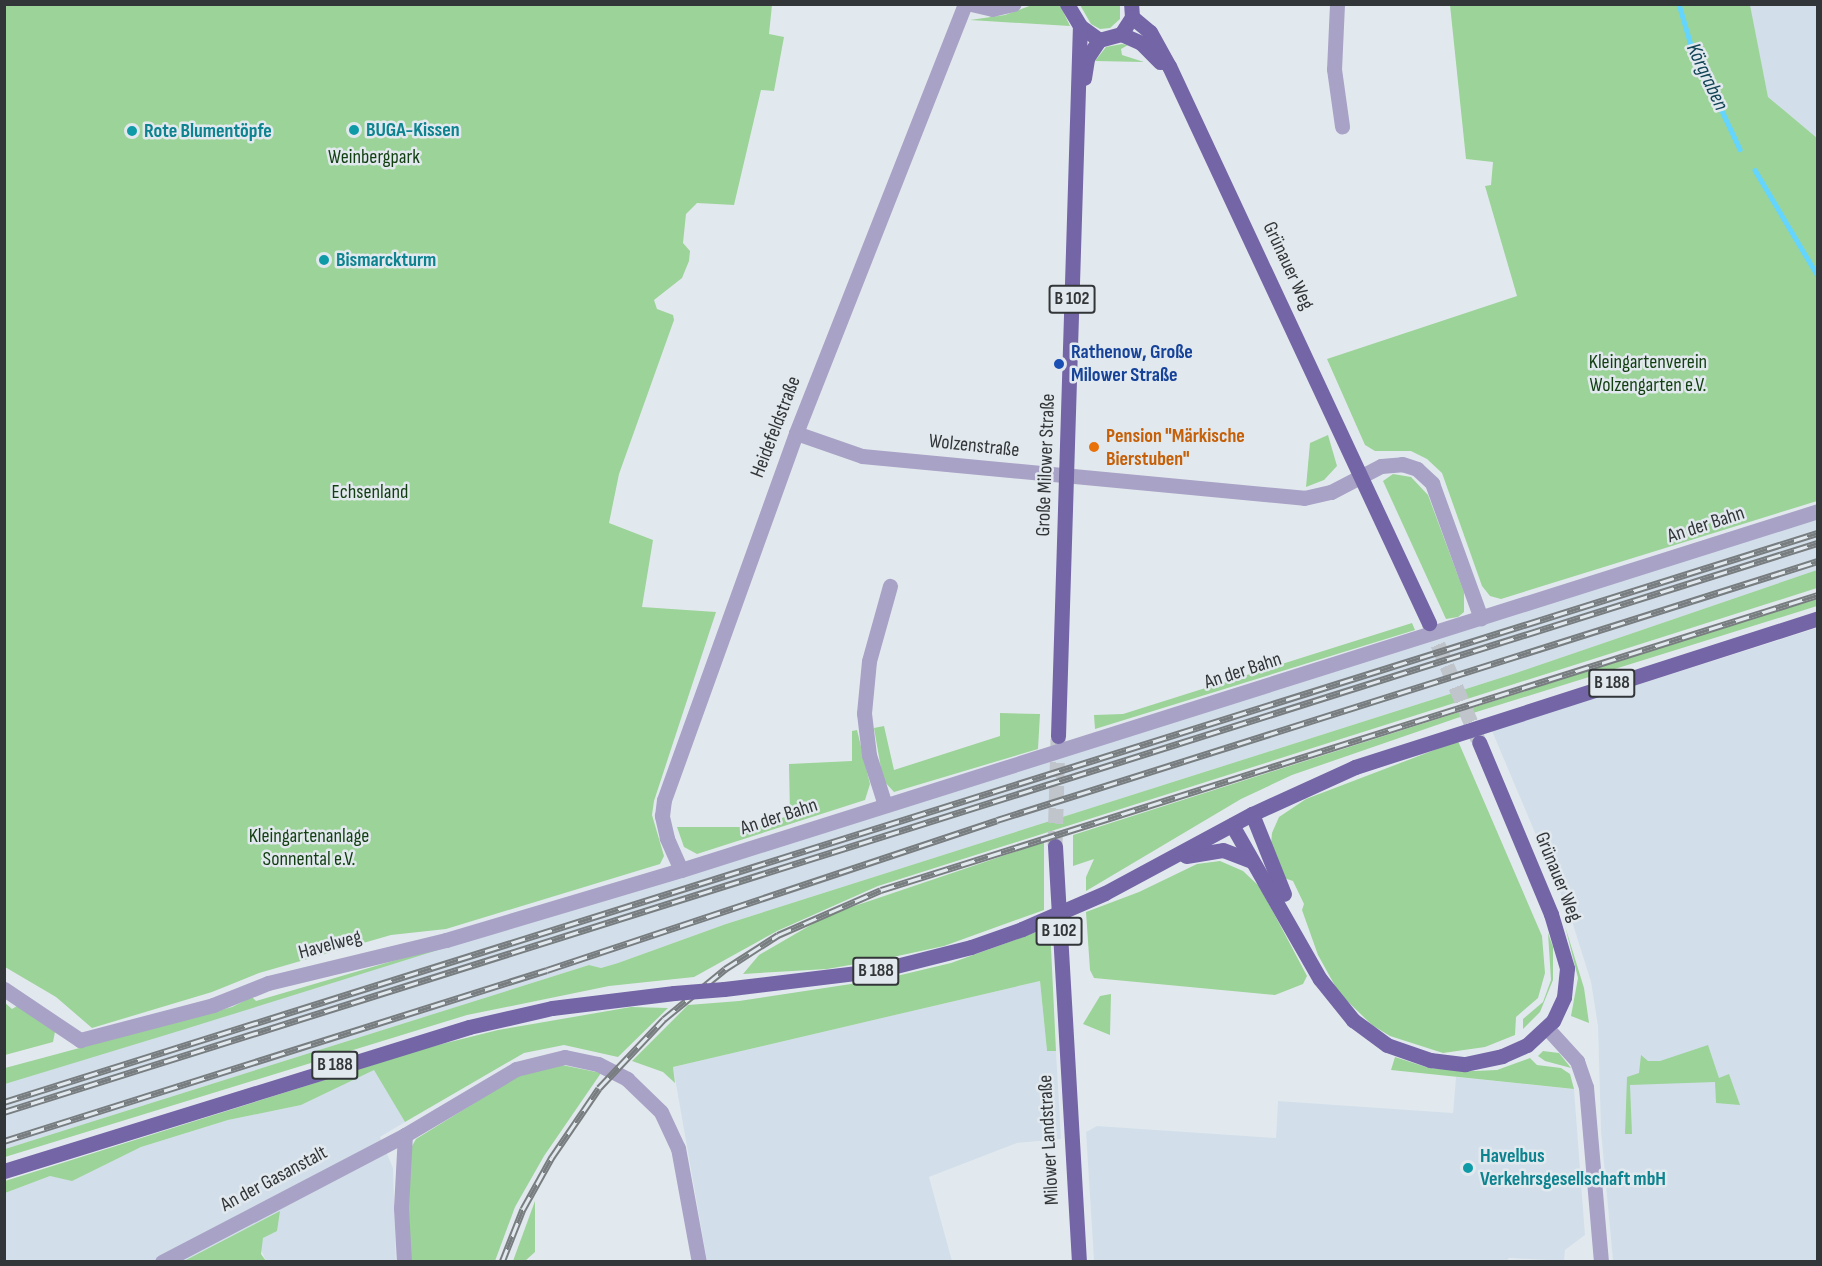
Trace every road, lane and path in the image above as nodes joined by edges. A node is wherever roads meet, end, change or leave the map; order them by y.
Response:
1 (965, 4) edge
2 (972, 4) edge
3 (1013, 4) edge
4 (1067, 4) edge
5 (1337, 4) edge
6 (1132, 11) edge
7 (1080, 26) junction
8 (1121, 34) junction
9 (1099, 40) junction
10 (1173, 78) junction
11 (1078, 123) junction
12 (1342, 126) dead end
13 (796, 434) junction
14 (1361, 474) junction
15 (1066, 476) junction
16 (1818, 512) edge
17 (890, 586) dead end
18 (1481, 618) junction
19 (1818, 618) edge
20 (1429, 623) tunnel mouth
21 (1058, 736) tunnel mouth
22 (1479, 742) tunnel mouth
23 (885, 805) junction
24 (1252, 814) junction
25 (1232, 825) junction
26 (1055, 846) tunnel mouth
27 (1172, 859) junction
28 (1251, 861) junction
29 (681, 870) junction
30 (1310, 961) junction
31 (4, 989) edge
32 (1547, 1028) junction
33 (405, 1135) junction
34 (4, 1171) edge
35 (162, 1262) edge
36 (404, 1262) edge
37 (699, 1262) edge
38 (1078, 1262) edge
39 (1601, 1262) edge

1 - 13 street, Heidefeldstraße
2 - 3 street
4 - 7 main road
5 - 12 street
6 - 8 main road
6 - 10 main road, Grünauer Weg
7 - 9 main road
7 - 11 main road, Große Milower Straße / B 102
8 - 9 main road
8 - 10 main road, Grünauer Weg
9 - 11 main road, Große Milower Straße / B 102
10 - 14 main road, Grünauer Weg
11 - 15 main road, Große Milower Straße / B 102
13 - 15 street, Wolzenstraße
13 - 29 street, Heidefeldstraße
14 - 15 street, Wolzenstraße
14 - 18 street
14 - 20 main road, Grünauer Weg
15 - 21 main road, Große Milower Straße / B 102
16 - 18 street, An der Bahn
17 - 23 street
18 - 23 street, An der Bahn
19 - 24 main road, B 188
22 - 32 main road, Grünauer Weg
23 - 29 street, An der Bahn
24 - 25 main road, B 188
24 - 30 main road, Grünauer Weg
25 - 27 main road, B 188
25 - 28 main road, Grünauer Weg
26 - 38 main road, Milower Landstraße / B 102
27 - 28 main road
27 - 34 main road, B 188, bridge
28 - 30 main road, Grünauer Weg
29 - 31 street, Havelweg
30 - 32 main road, Grünauer Weg
32 - 39 street
33 - 35 street, An der Gasanstalt
33 - 36 street
33 - 37 street, An der Gasanstalt

